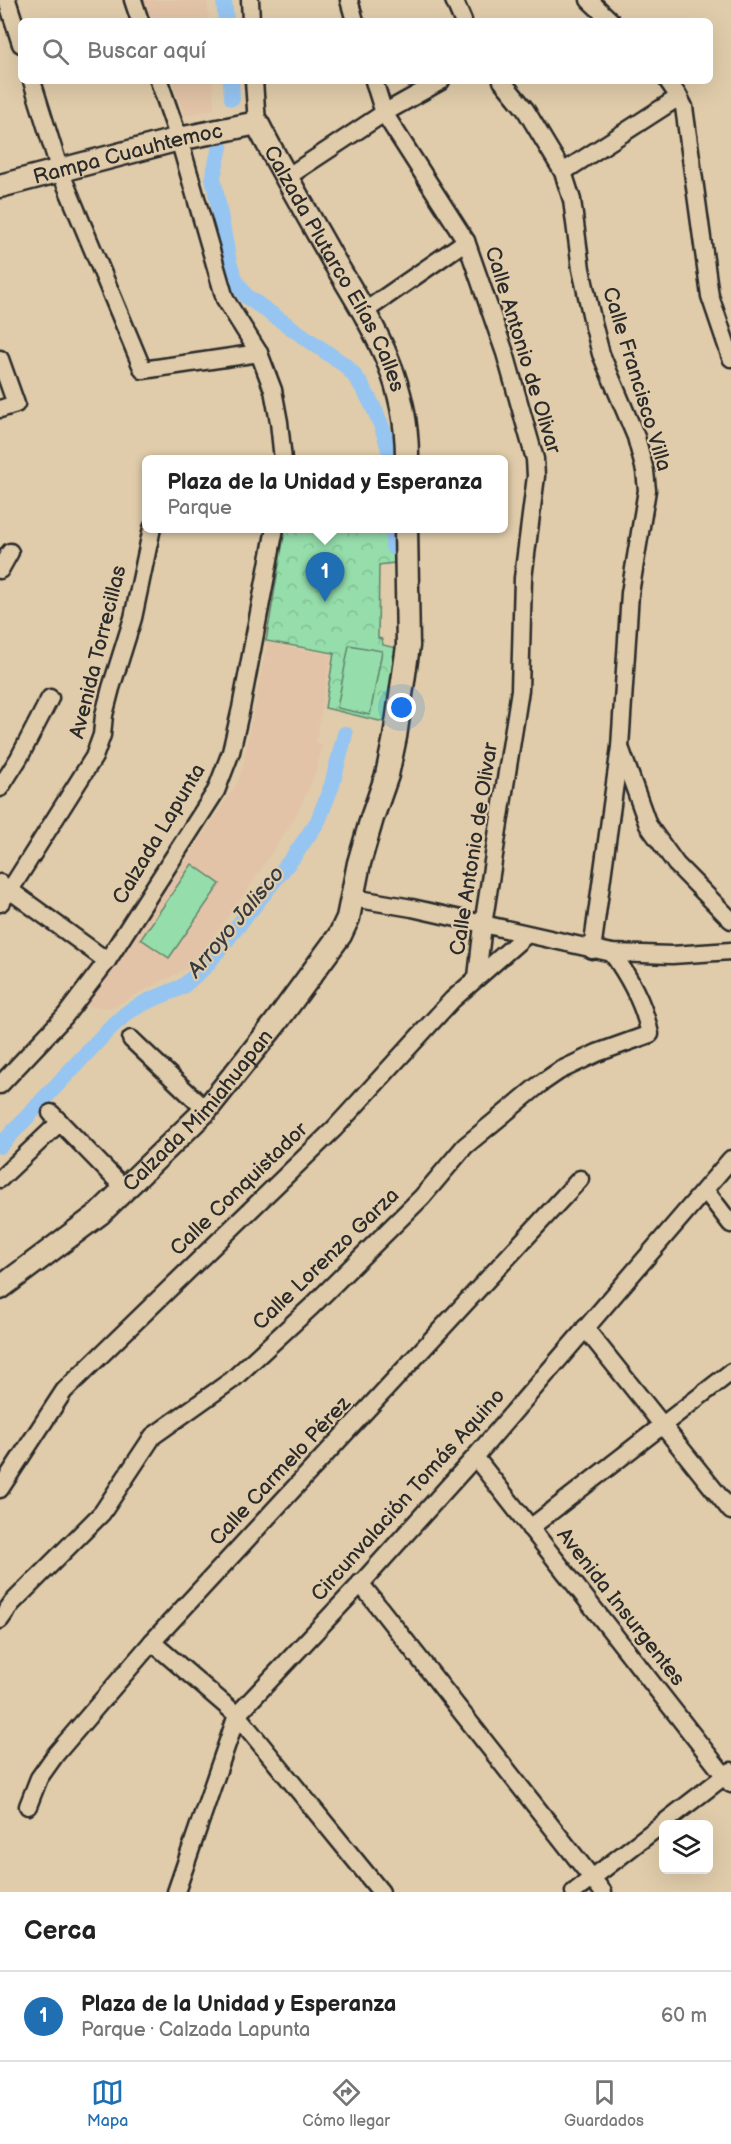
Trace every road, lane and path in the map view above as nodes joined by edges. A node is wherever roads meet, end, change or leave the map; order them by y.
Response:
1 (7, 0) edge
2 (133, 0) edge
3 (250, 0) edge
4 (349, 0) edge
5 (454, 0) edge
6 (589, 0) edge
7 (139, 18) edge
8 (250, 18) edge
9 (354, 18) edge
10 (462, 18) edge
11 (607, 18) edge
12 (18, 35) edge
13 (34, 84) edge
14 (160, 84) edge
15 (254, 84) edge
16 (375, 84) edge
17 (436, 84) edge
18 (504, 84) edge
19 (670, 84) edge
20 (680, 97) junction
21 (384, 113) junction
22 (257, 123) junction
23 (179, 139) junction
24 (60, 171) junction
25 (563, 172) junction
26 (287, 177) junction
27 (0, 186) edge
28 (466, 241) junction
29 (364, 311) junction
30 (259, 353) junction
31 (731, 358) edge
32 (0, 359) edge
33 (8, 406) edge
34 (283, 455) edge
35 (407, 455) edge
36 (151, 533) edge
37 (274, 533) edge
38 (406, 533) edge
39 (5, 552) edge
40 (0, 570) edge
41 (50, 698) dead end
42 (620, 747) junction
43 (0, 788) edge
44 (3, 892) edge
45 (353, 898) junction
46 (731, 920) edge
47 (483, 925) junction
48 (526, 935) junction
49 (592, 950) junction
50 (731, 951) edge
51 (612, 953) junction
52 (107, 961) junction
53 (477, 977) junction
54 (131, 1039) dead end
55 (0, 1085) edge
56 (206, 1110) junction
57 (731, 1159) edge
58 (0, 1179) edge
59 (580, 1179) dead end
60 (126, 1190) junction
61 (705, 1190) junction
62 (731, 1224) edge
63 (0, 1287) edge
64 (585, 1328) junction
65 (731, 1372) edge
66 (663, 1425) junction
67 (475, 1457) junction
68 (0, 1489) edge
69 (731, 1511) edge
70 (530, 1528) junction
71 (360, 1583) junction
72 (0, 1620) edge
73 (152, 1642) junction
74 (237, 1715) junction
75 (729, 1777) edge
76 (28, 1806) dead end
77 (592, 1878) junction
78 (176, 1892) edge
79 (381, 1892) edge
80 (574, 1892) edge
81 (603, 1892) edge

1 - 12 street
2 - 7 street
3 - 8 street
4 - 9 street
5 - 10 street
6 - 11 street
13 - 24 street
14 - 23 street
15 - 22 street, Calzada Plutarco Elías Calles
16 - 21 street, Calle Antonio de Olivar
17 - 21 street
18 - 25 street, Calle Francisco Villa
19 - 20 street
20 - 25 street
20 - 31 street
21 - 26 street
21 - 28 street, Calle Antonio de Olivar
22 - 23 main road, Rampa Cuauhtemoc
22 - 26 main road, Calzada Plutarco Elías Calles
23 - 24 main road, Rampa Cuauhtemoc
23 - 30 street
24 - 27 main road, Rampa Cuauhtemoc
24 - 30 street
25 - 42 street, Calle Francisco Villa
26 - 29 main road, Calzada Plutarco Elías Calles
28 - 29 street
28 - 47 street, Calle Antonio de Olivar
29 - 35 main road, Calzada Plutarco Elías Calles
30 - 34 street
32 - 33 street
36 - 44 street, Avenida Torrecillas
37 - 52 street, Calzada Lapunta
38 - 45 main road
39 - 40 street
41 - 43 street
42 - 46 street, Calle Francisco Villa
42 - 49 street, Calle Francisco Villa
44 - 52 street
45 - 47 street
45 - 56 main road, Calzada Mimiahuapan
47 - 48 street
47 - 53 street, Calle Antonio de Olivar
48 - 49 street
48 - 53 street, Calle Conquistador
49 - 51 street
50 - 51 street
51 - 72 street, Calle Lorenzo Garza
52 - 55 street, Calzada Lapunta
53 - 68 street, Calle Conquistador
54 - 56 street
56 - 60 main road, Calzada Mimiahuapan
57 - 61 street, Circunvalación Tomás Aquino
58 - 60 street
59 - 73 street, Calle Carmelo Pérez
60 - 63 main road, Calzada Mimiahuapan
61 - 62 street
61 - 64 street, Circunvalación Tomás Aquino
64 - 66 street
64 - 67 street, Circunvalación Tomás Aquino
65 - 66 street
66 - 69 street
66 - 70 street
67 - 70 street, Avenida Insurgentes
67 - 71 street, Circunvalación Tomás Aquino
70 - 75 street, Avenida Insurgentes
71 - 74 street, Circunvalación Tomás Aquino
71 - 77 street
73 - 74 street
73 - 76 street, Calle Carmelo Pérez
74 - 78 street, Circunvalación Tomás Aquino
74 - 79 street
75 - 77 street
77 - 80 street
77 - 81 street

